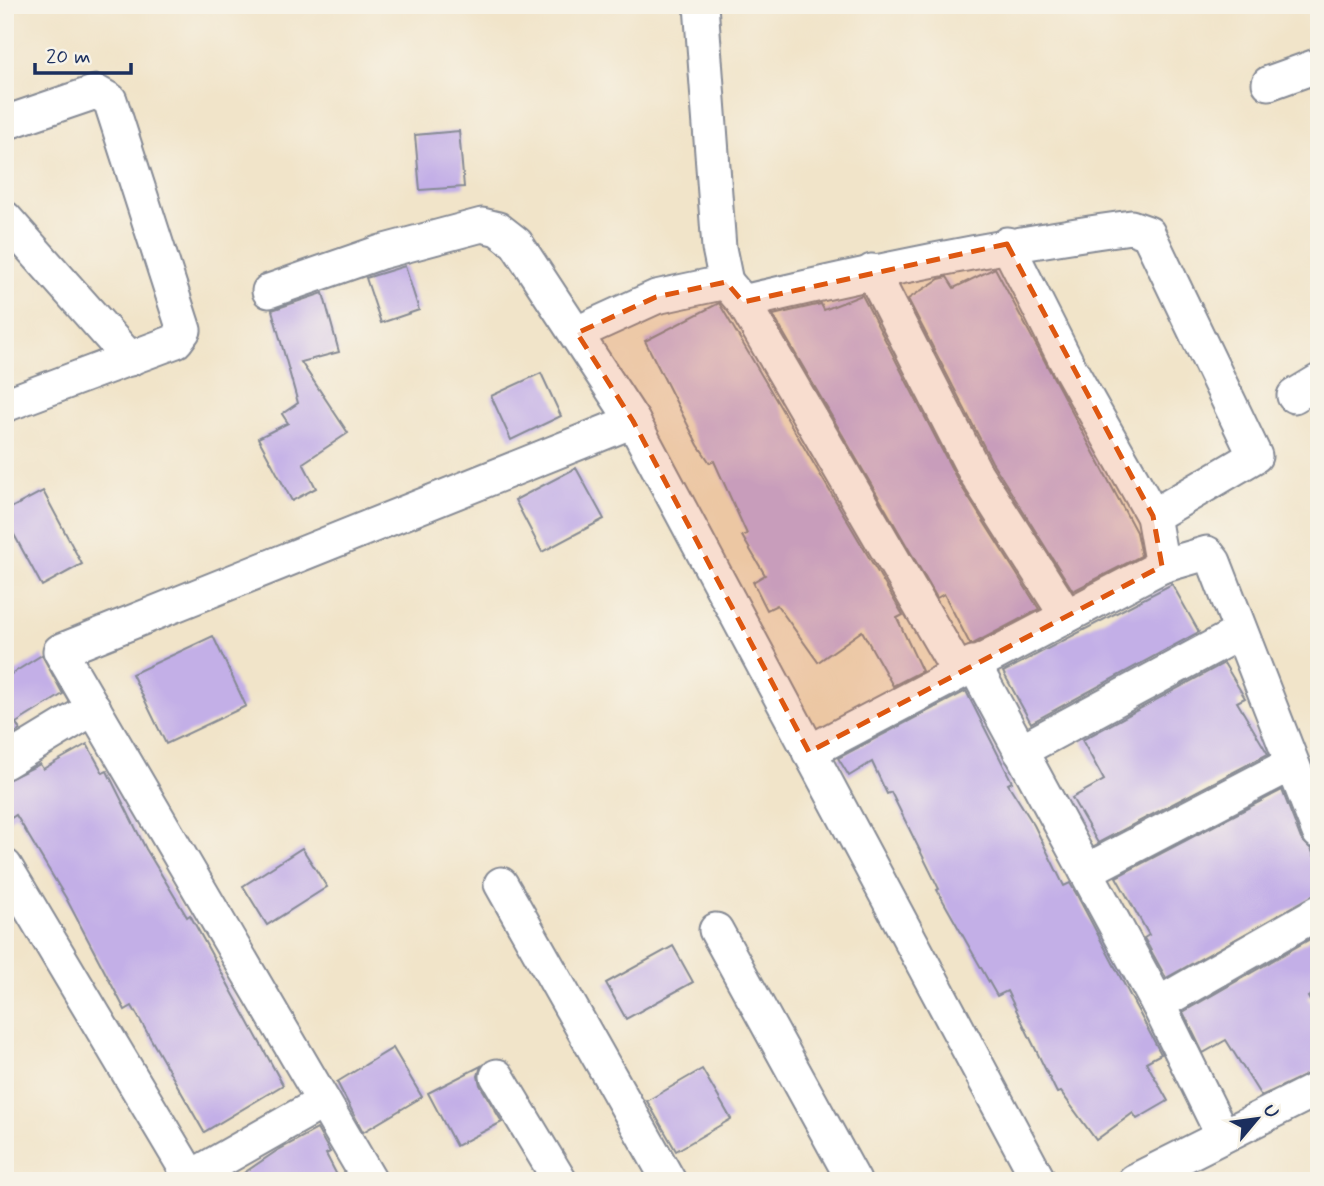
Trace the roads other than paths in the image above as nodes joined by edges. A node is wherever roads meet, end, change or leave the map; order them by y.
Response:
1 (701, 5) edge
2 (1319, 65) edge
3 (1269, 83) dead end
4 (5, 123) edge
5 (5, 218) edge
6 (1007, 244) junction
7 (872, 271) junction
8 (269, 291) dead end
9 (735, 292) junction
10 (577, 333) junction
11 (130, 359) junction
12 (5, 405) edge
13 (633, 421) junction
14 (1153, 516) junction
15 (1161, 566) junction
16 (1066, 615) junction
17 (1239, 633) junction
18 (965, 667) junction
19 (94, 708) junction
20 (808, 751) junction
21 (1020, 751) junction
22 (5, 762) edge
23 (1292, 764) junction
24 (1319, 832) edge
25 (5, 866) edge
26 (1086, 871) junction
27 (501, 884) dead end
28 (1319, 912) edge
29 (716, 930) dead end
30 (1158, 1004) junction
31 (497, 1076) dead end
32 (1319, 1088) edge
33 (323, 1102) junction
34 (1222, 1134) junction
35 (189, 1180) edge
36 (370, 1181) edge
37 (560, 1181) edge
38 (669, 1181) edge
39 (854, 1181) edge
40 (1039, 1181) edge
41 (1134, 1181) edge

1 - 9 street
2 - 3 street
4 - 11 street
5 - 11 street
6 - 7 street
6 - 14 street
6 - 14 street
7 - 9 street
7 - 16 street
8 - 10 street
9 - 10 street
9 - 18 street
10 - 13 street
11 - 12 street
13 - 19 street
13 - 20 street
14 - 15 street
15 - 16 street
15 - 17 street
16 - 18 street
17 - 21 street
17 - 23 street
18 - 20 street
18 - 21 street
19 - 22 street
19 - 33 street
20 - 40 street
21 - 26 street
23 - 24 street
23 - 26 street
25 - 35 street
26 - 30 street
27 - 38 street
28 - 30 street
29 - 39 street
30 - 34 street
31 - 37 street
32 - 34 street
33 - 35 street
33 - 36 street
34 - 41 street

